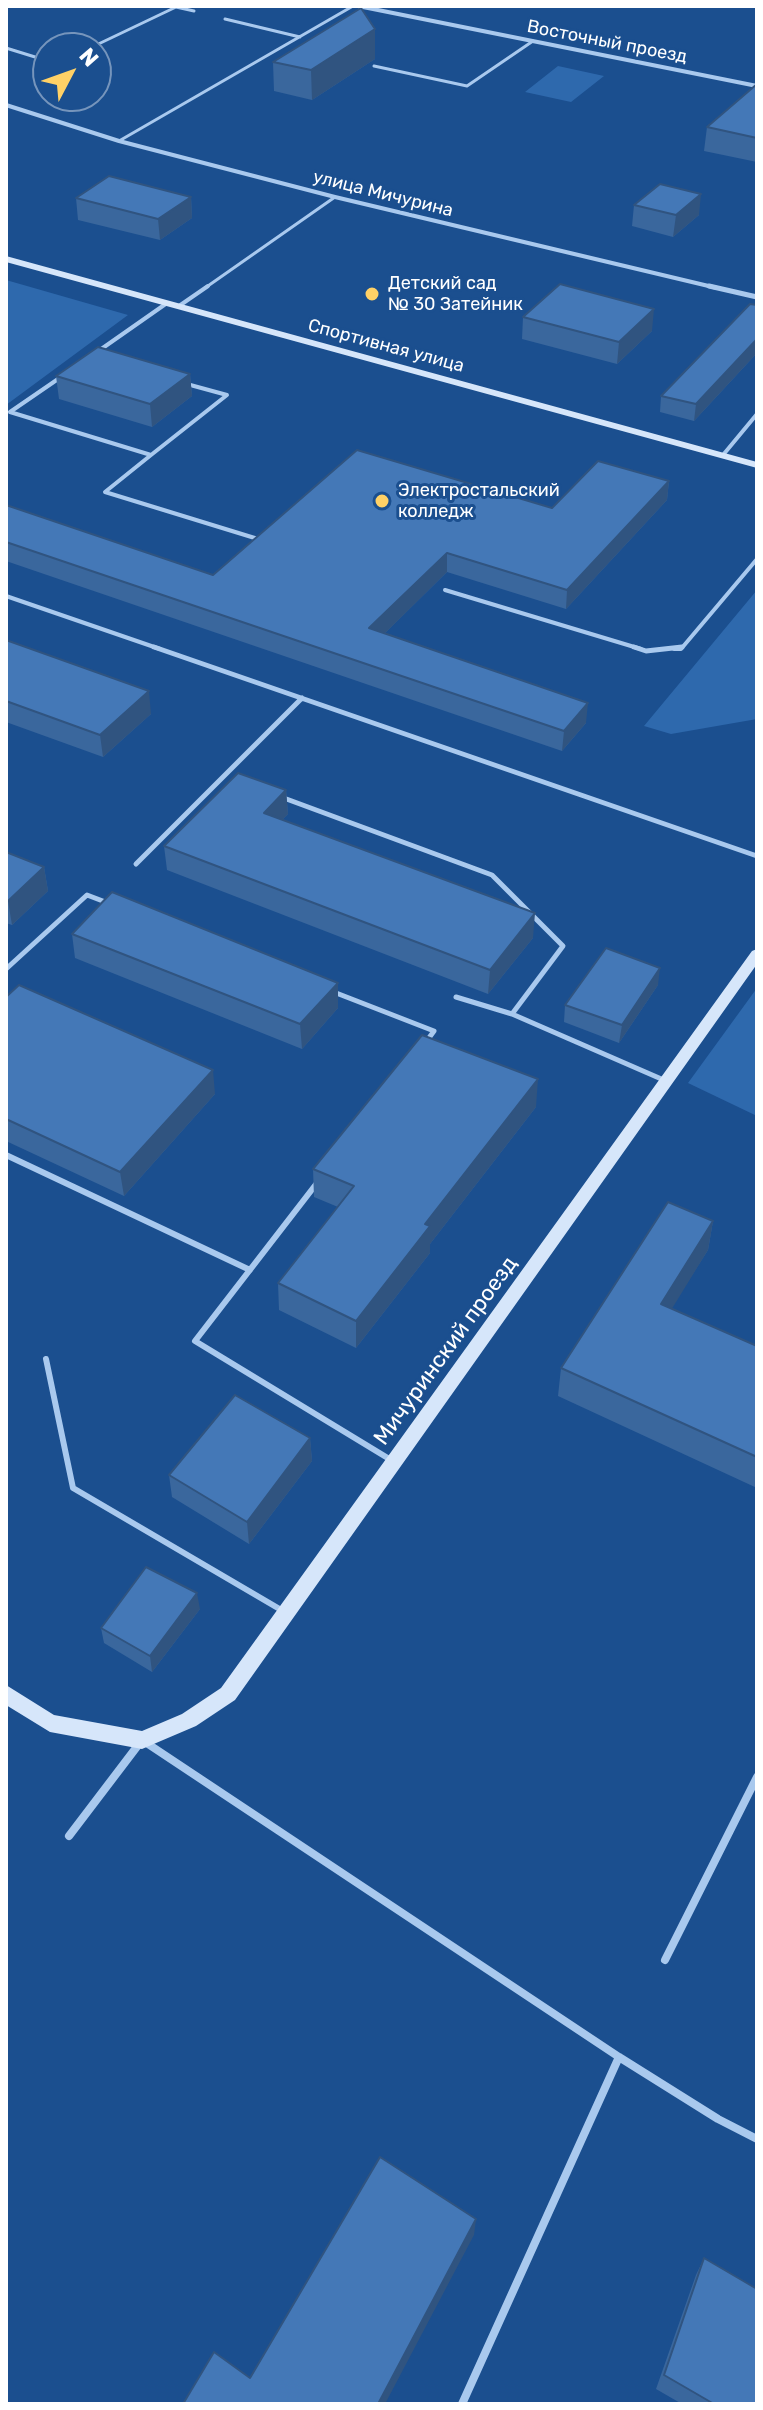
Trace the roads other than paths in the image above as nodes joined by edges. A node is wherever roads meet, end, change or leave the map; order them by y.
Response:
1 (177, 6) edge
2 (356, 6) edge
3 (194, 11) dead end
4 (225, 19) dead end
5 (112, 37) edge
6 (300, 37) junction
7 (533, 41) junction
8 (6, 48) edge
9 (32, 56) edge
10 (374, 66) edge
11 (757, 86) edge
12 (6, 105) edge
13 (119, 141) junction
14 (335, 197) junction
15 (6, 259) edge
16 (757, 297) edge
17 (173, 304) junction
18 (106, 360) edge
19 (68, 372) edge
20 (179, 381) edge
21 (8, 414) edge
22 (757, 414) edge
23 (151, 455) junction
24 (723, 455) junction
25 (757, 465) edge
26 (258, 539) edge
27 (757, 559) edge
28 (445, 590) dead end
29 (6, 596) edge
30 (302, 698) junction
31 (225, 776) junction
32 (240, 781) edge
33 (269, 792) edge
34 (757, 856) edge
35 (136, 864) dead end
36 (116, 907) edge
37 (757, 954) edge
38 (6, 969) edge
39 (319, 986) edge
40 (456, 997) dead end
41 (512, 1014) junction
42 (425, 1044) edge
43 (666, 1081) junction
44 (6, 1155) edge
45 (318, 1182) edge
46 (250, 1270) junction
47 (46, 1359) dead end
48 (394, 1462) junction
49 (286, 1613) junction
50 (6, 1694) edge
51 (142, 1740) junction
52 (757, 1777) edge
53 (69, 1836) dead end
54 (665, 1960) dead end
55 (619, 2057) junction
56 (757, 2139) edge
57 (462, 2404) edge

1 - 3 lane
1 - 5 lane
2 - 6 lane
2 - 7 street, Восточный проезд
4 - 6 lane
6 - 13 lane
7 - 10 lane
7 - 11 street, Восточный проезд
8 - 9 lane
12 - 13 street, улица Мичурина
13 - 14 street, улица Мичурина
14 - 16 street, улица Мичурина
14 - 17 lane
15 - 17 street, Спортивная улица
17 - 18 lane
17 - 24 street, Спортивная улица
19 - 21 lane
20 - 23 lane
21 - 23 lane
22 - 24 lane
23 - 26 lane
24 - 25 street, Спортивная улица
27 - 28 lane
29 - 30 lane
30 - 31 lane
30 - 34 lane
31 - 32 lane
31 - 35 lane
33 - 41 lane
36 - 38 lane
37 - 43 street, Мичуринский проезд
39 - 42 lane
40 - 41 lane
41 - 43 lane
43 - 48 street, Мичуринский проезд
44 - 46 lane
45 - 46 lane
46 - 48 lane
47 - 49 lane
48 - 49 street, Мичуринский проезд
49 - 51 street, Мичуринский проезд
50 - 51 street
51 - 53 lane
51 - 55 lane
52 - 54 lane
55 - 56 lane
55 - 57 lane

